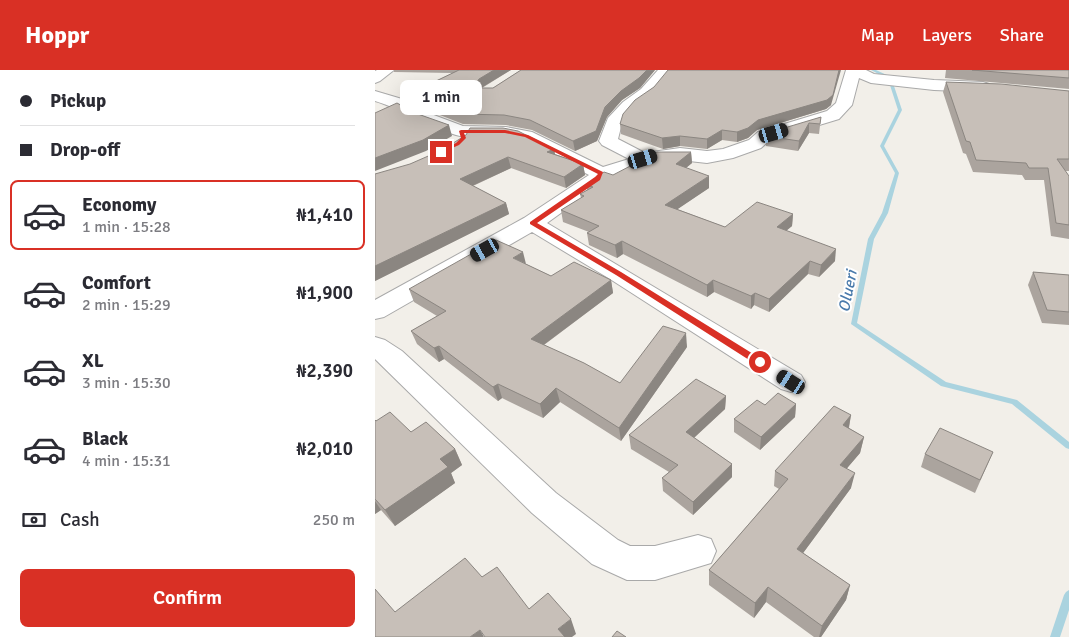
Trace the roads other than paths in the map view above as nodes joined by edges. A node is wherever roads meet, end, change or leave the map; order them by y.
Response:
1 (666, 70) edge
2 (853, 70) edge
3 (998, 88) edge
4 (375, 96) edge
5 (461, 131) junction
6 (449, 148) edge
7 (643, 159) junction
8 (601, 173) junction
9 (532, 223) junction
10 (375, 311) edge
11 (375, 346) edge
12 (791, 382) dead end
13 (698, 551) dead end

1 - 7 street
2 - 3 street
2 - 7 street
4 - 5 street
5 - 6 street
5 - 8 street
7 - 8 street
8 - 9 street
9 - 10 street
9 - 12 street
11 - 13 street

